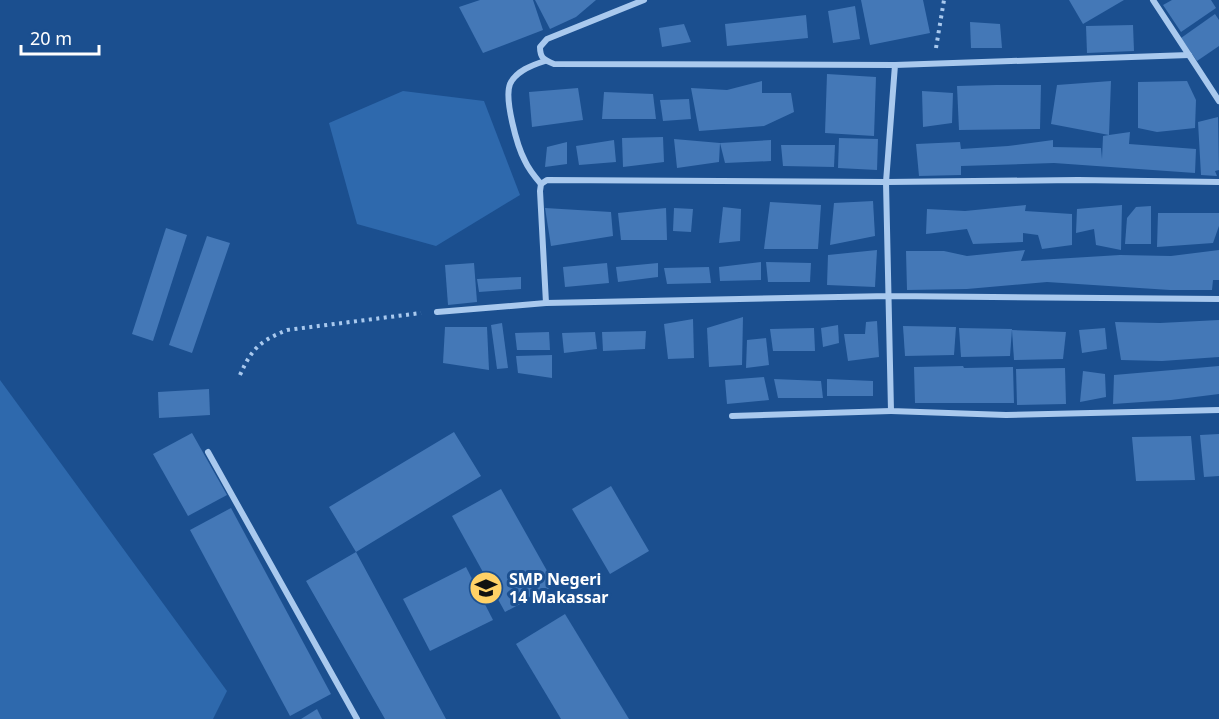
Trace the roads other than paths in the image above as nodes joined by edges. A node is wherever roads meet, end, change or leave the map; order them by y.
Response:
1 (644, 0) edge
2 (1153, 0) edge
3 (1189, 55) junction
4 (544, 60) junction
5 (895, 65) junction
6 (1219, 101) edge
7 (886, 182) junction
8 (1219, 182) edge
9 (541, 184) junction
10 (890, 296) junction
11 (1219, 299) edge
12 (546, 303) junction
13 (437, 312) road end
14 (1219, 410) edge
15 (891, 411) junction
16 (732, 416) dead end
17 (208, 453) dead end
18 (357, 719) edge

1 - 4 street
2 - 3 street
3 - 5 street
3 - 6 street
4 - 5 street
4 - 9 street
5 - 7 street
7 - 8 street
7 - 9 street
7 - 10 street
9 - 12 street
10 - 11 street
10 - 12 street
10 - 15 street
12 - 13 street
14 - 15 street
15 - 16 street
17 - 18 street

